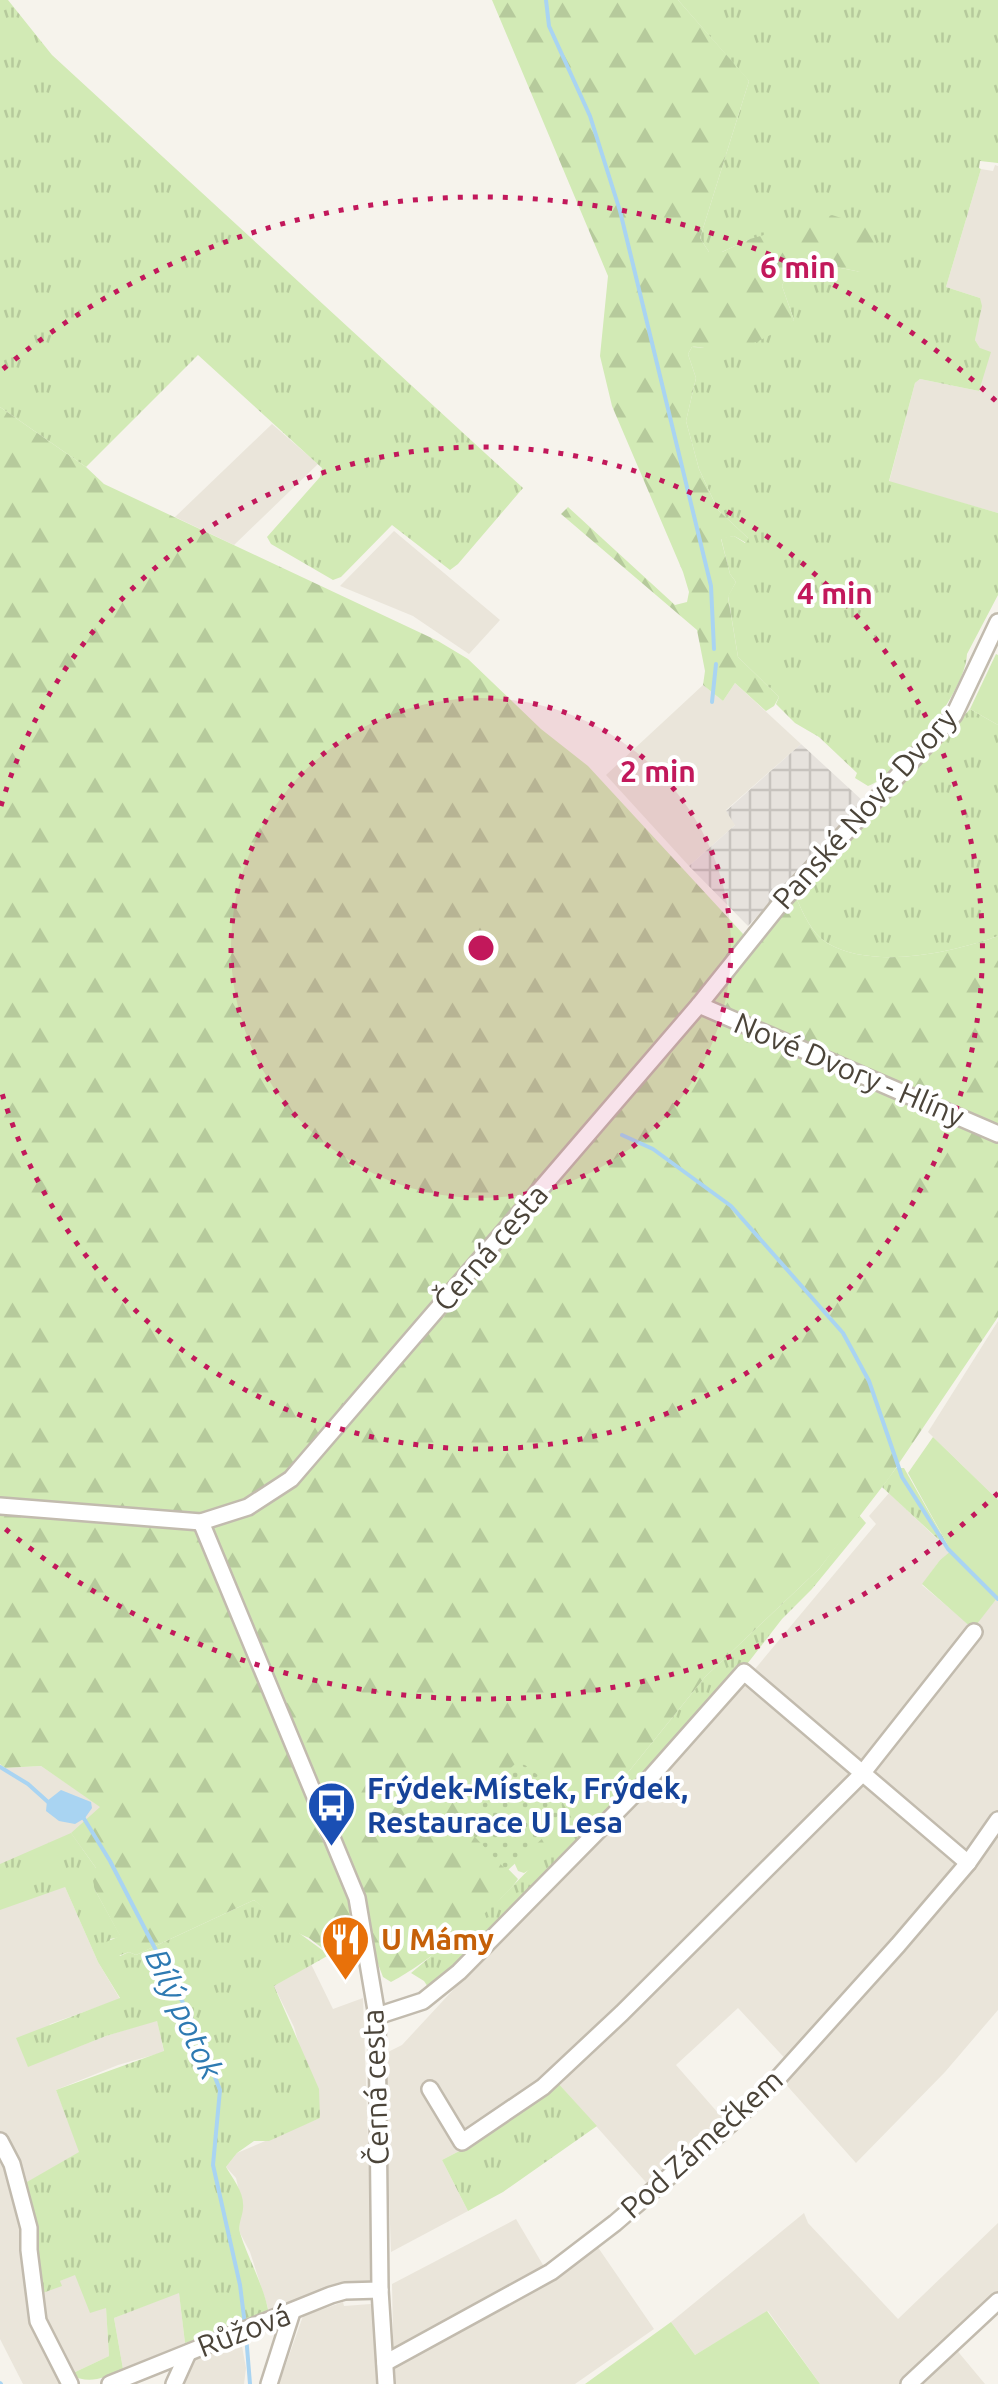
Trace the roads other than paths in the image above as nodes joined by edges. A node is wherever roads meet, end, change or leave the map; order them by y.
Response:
1 (998, 622) edge
2 (752, 937) joint
3 (699, 1005) junction
4 (998, 1134) edge
5 (0, 1506) edge
6 (202, 1522) junction
7 (974, 1632) dead end
8 (861, 1775) junction
9 (998, 1820) edge
10 (968, 1863) junction
11 (377, 2016) junction
12 (430, 2088) dead end
13 (0, 2141) edge
14 (380, 2290) junction
15 (998, 2300) edge
16 (292, 2312) junction
17 (188, 2353) junction
18 (384, 2364) junction
19 (70, 2384) edge
20 (110, 2384) edge
21 (174, 2384) edge
22 (269, 2384) edge
23 (386, 2384) edge
24 (910, 2384) edge

1 - 2 street, Panské Nové Dvory
2 - 3 street, Černá cesta
3 - 4 street, Nové Dvory - Hlíny
3 - 6 street, Černá cesta
5 - 6 street, Černá cesta
6 - 11 street, Černá cesta
7 - 8 street
8 - 10 street
8 - 11 street
8 - 12 street
9 - 10 street, Pod Zámečkem
10 - 18 street, Pod Zámečkem
11 - 14 street, Černá cesta
13 - 19 street
14 - 16 street, Růžová
14 - 18 street, Černá cesta
15 - 24 street
16 - 17 street, Růžová
16 - 22 street
17 - 20 street, Růžová
17 - 21 street
18 - 23 street, Černá cesta

